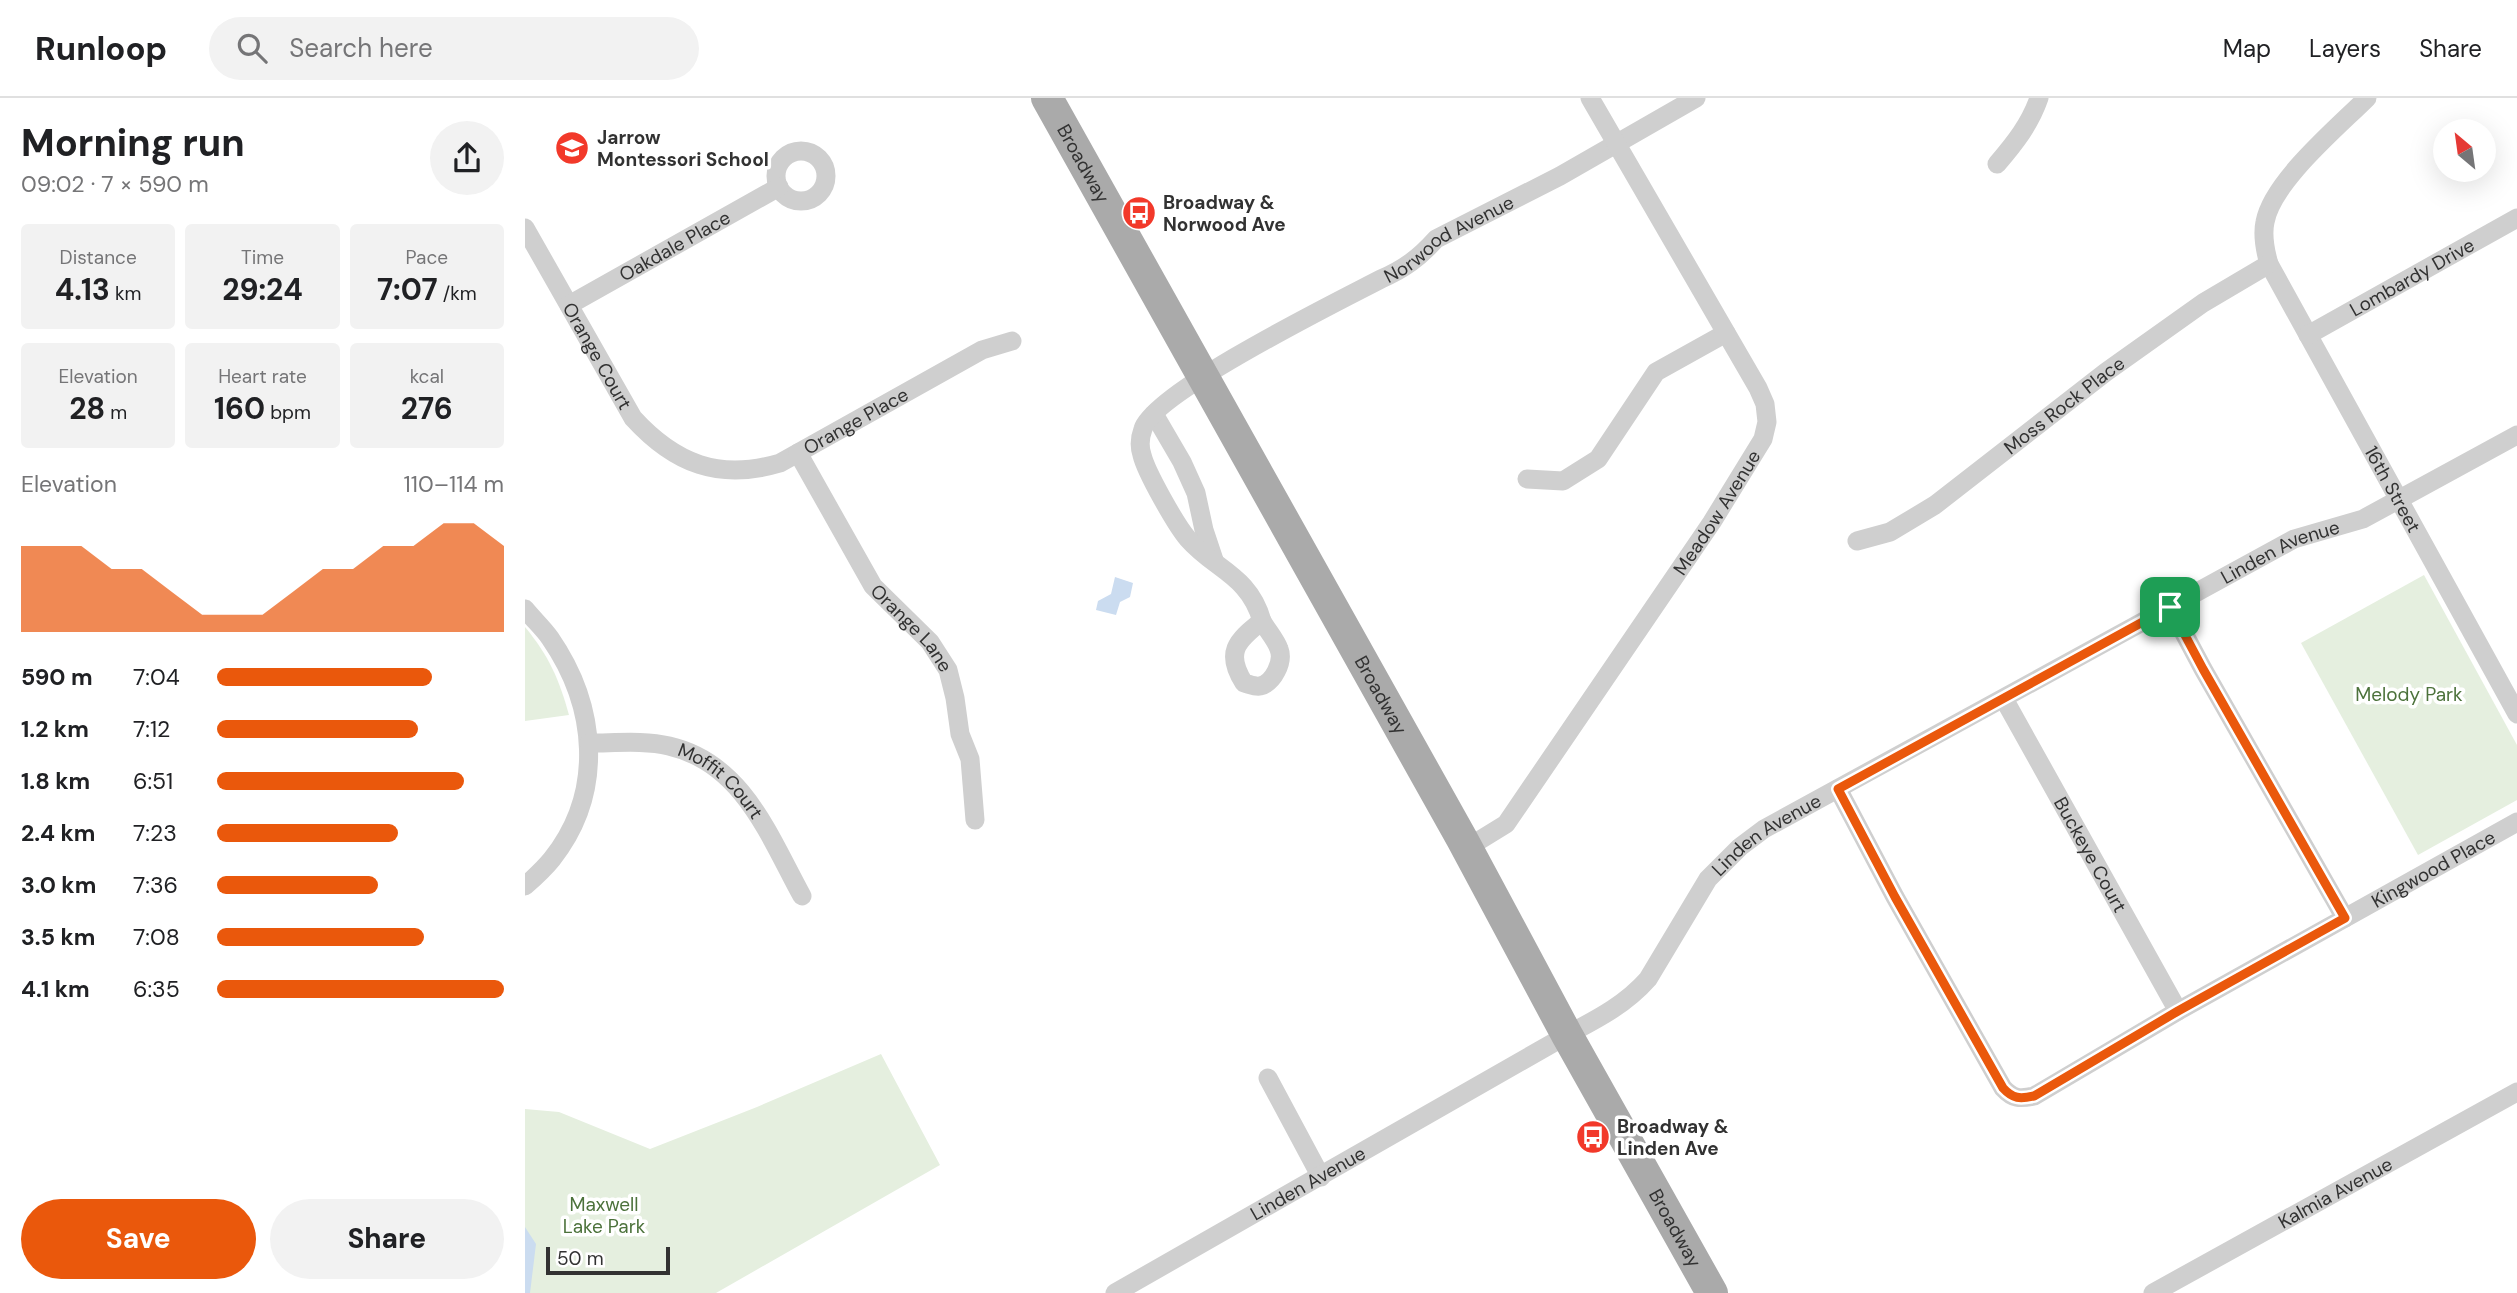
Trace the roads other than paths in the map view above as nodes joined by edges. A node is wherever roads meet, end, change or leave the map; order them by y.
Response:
1 (1047, 98) edge
2 (1590, 98) edge
3 (1696, 98) edge
4 (2039, 98) edge
5 (2367, 98) edge
6 (1616, 143) junction
7 (1997, 164) dead end
8 (779, 187) dead end
9 (2517, 218) edge
10 (525, 228) edge
11 (2269, 264) junction
12 (569, 305) junction
13 (1726, 333) junction
14 (2308, 335) junction
15 (1012, 341) dead end
16 (1202, 375) junction
17 (1154, 414) junction
18 (2517, 435) edge
19 (798, 453) junction
20 (693, 463) joint
21 (1527, 479) dead end
22 (2399, 501) junction
23 (1857, 541) dead end
24 (1214, 561) junction
25 (2170, 607) junction
26 (525, 609) edge
27 (1262, 621) dead end
28 (2004, 699) junction
29 (2517, 714) edge
30 (589, 743) junction
31 (1838, 789) junction
32 (975, 820) dead end
33 (2517, 822) edge
34 (1467, 848) junction
35 (525, 886) edge
36 (802, 897) dead end
37 (2345, 918) junction
38 (2178, 1011) junction
39 (1567, 1035) junction
40 (1268, 1078) dead end
41 (2517, 1092) edge
42 (1321, 1177) junction
43 (1115, 1293) edge
44 (1711, 1293) edge
45 (2153, 1293) edge

1 - 16 main road, Broadway
2 - 6 street, Meadow Avenue
3 - 6 street, Norwood Avenue
4 - 7 street
5 - 11 street
6 - 13 street, Meadow Avenue
6 - 16 street, Norwood Avenue
8 - 12 street, Oakdale Place
9 - 14 street, Lombardy Drive
10 - 12 street, Orange Court
11 - 14 street, 16th Street
11 - 23 street, Moss Rock Place
12 - 20 street, Orange Court
13 - 21 street
13 - 34 street, Meadow Avenue
14 - 22 street, 16th Street
15 - 19 street, Orange Place
16 - 17 street, Norwood Avenue
16 - 34 main road, Broadway
17 - 24 street
17 - 24 street
18 - 22 street, Linden Avenue
19 - 20 street, Orange Place
19 - 32 street, Orange Lane
22 - 25 street, Linden Avenue
22 - 29 street, 16th Street
24 - 27 street
25 - 28 street, Linden Avenue
25 - 37 street
26 - 30 street
28 - 31 street, Linden Avenue
28 - 38 street, Buckeye Court
30 - 35 street
30 - 36 street, Moffit Court
31 - 38 street, Kingwood Place
31 - 39 street, Linden Avenue
33 - 37 street, Kingwood Place
34 - 39 main road, Broadway
37 - 38 street, Kingwood Place
39 - 42 street, Linden Avenue
39 - 44 main road, Broadway
40 - 42 street
41 - 45 street, Kalmia Avenue
42 - 43 street, Linden Avenue

